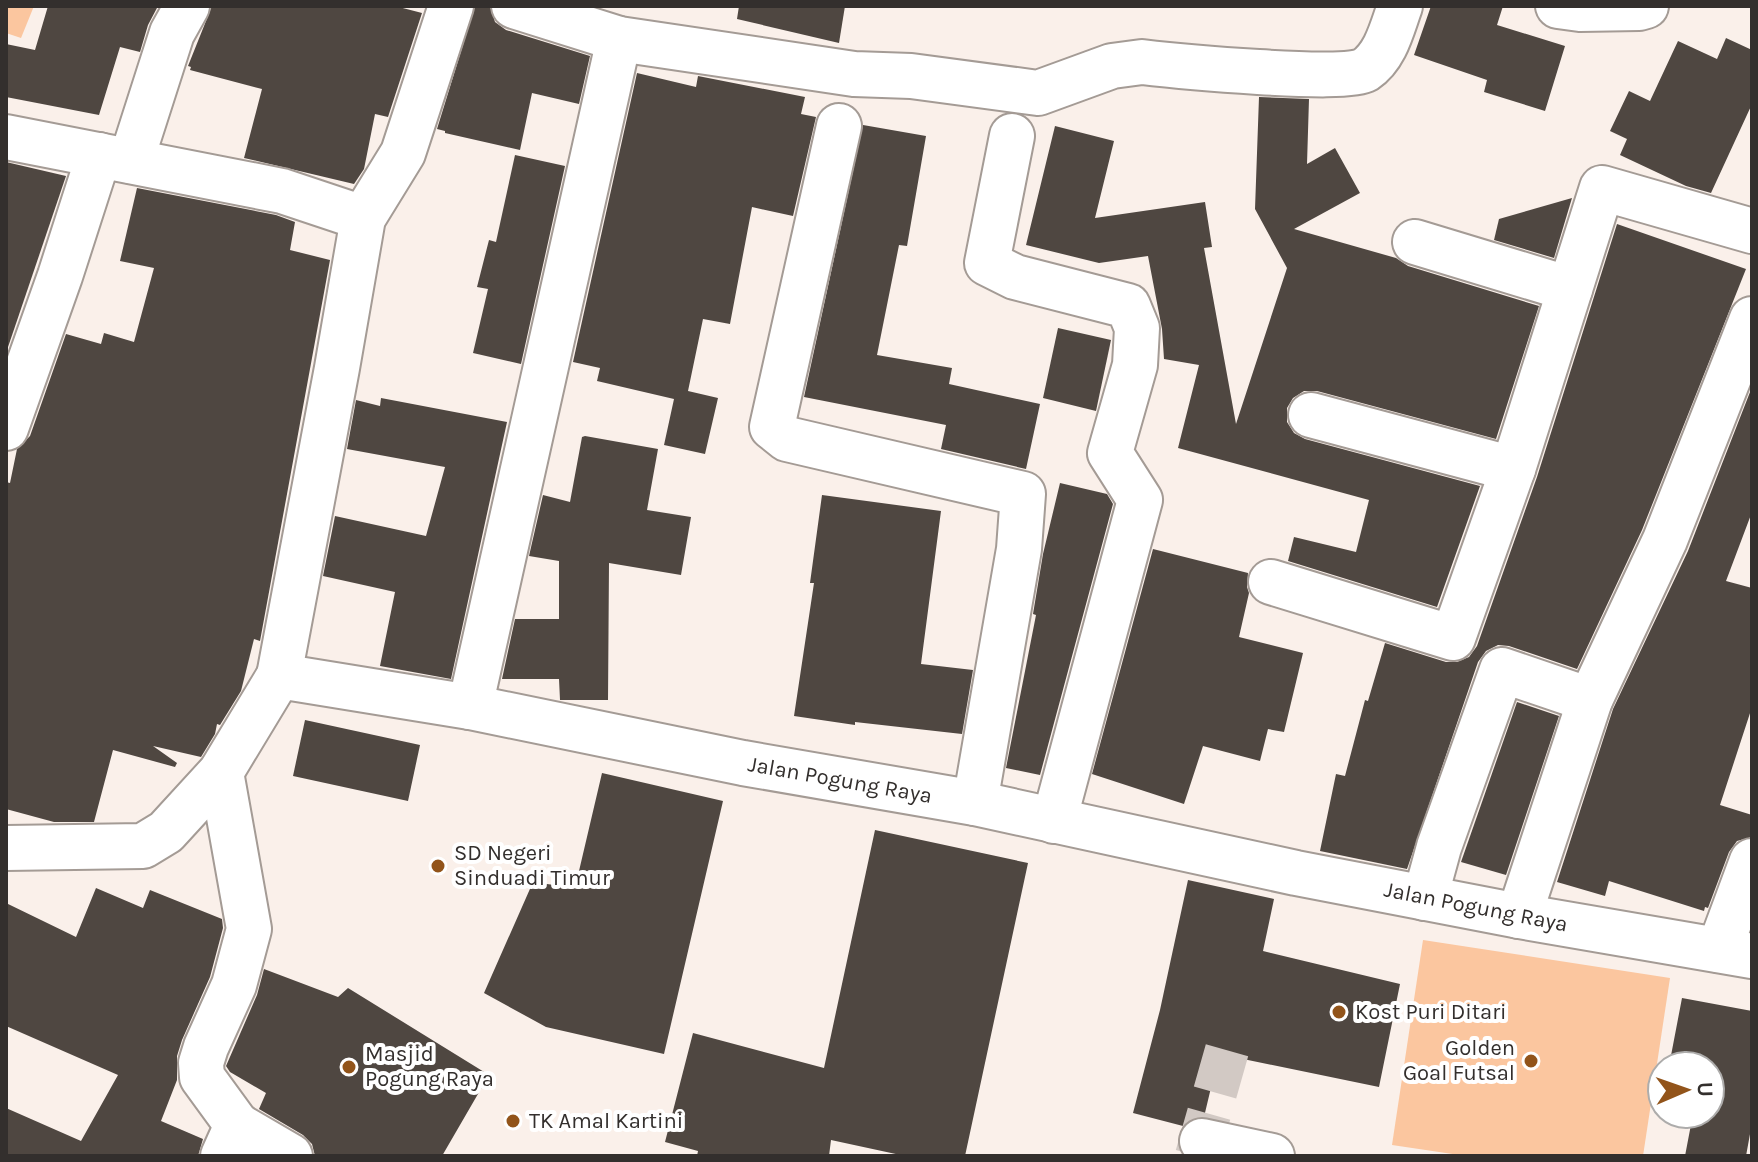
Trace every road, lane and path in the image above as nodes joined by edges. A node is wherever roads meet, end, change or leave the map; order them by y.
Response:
1 (187, 6) edge
2 (451, 6) edge
3 (514, 6) edge
4 (1400, 6) edge
5 (1558, 6) edge
6 (1646, 6) edge
7 (619, 39) junction
8 (839, 126) dead end
9 (1012, 136) dead end
10 (6, 137) edge
11 (115, 158) junction
12 (363, 218) junction
13 (1752, 231) edge
14 (1415, 242) dead end
15 (1570, 289) junction
16 (1752, 319) edge
17 (1311, 415) dead end
18 (6, 428) edge
19 (1513, 469) junction
20 (1271, 582) dead end
21 (279, 676) junction
22 (1590, 700) junction
23 (470, 707) junction
24 (221, 772) junction
25 (975, 803) junction
26 (1054, 821) junction
27 (6, 848) edge
28 (1752, 861) edge
29 (1425, 898) junction
30 (1519, 916) junction
31 (1736, 953) edge
32 (230, 1141) edge
33 (1202, 1141) dead end
34 (290, 1156) edge
35 (1272, 1156) edge

1 - 11 street
2 - 12 street
3 - 7 street
4 - 7 street
5 - 6 street
7 - 23 street
8 - 25 street
9 - 26 street
10 - 11 street
11 - 12 street
11 - 18 street
12 - 21 street
13 - 15 street
14 - 15 street
15 - 19 street
16 - 22 street
17 - 19 street
19 - 20 street
21 - 23 street, Jalan Pogung Raya
21 - 24 street
22 - 29 street
22 - 30 street
23 - 25 street, Jalan Pogung Raya
24 - 27 street
24 - 32 street
25 - 26 street, Jalan Pogung Raya
26 - 29 street, Jalan Pogung Raya
28 - 31 street
29 - 30 street, Jalan Pogung Raya
30 - 31 street, Jalan Pogung Raya
32 - 34 street
33 - 35 street

